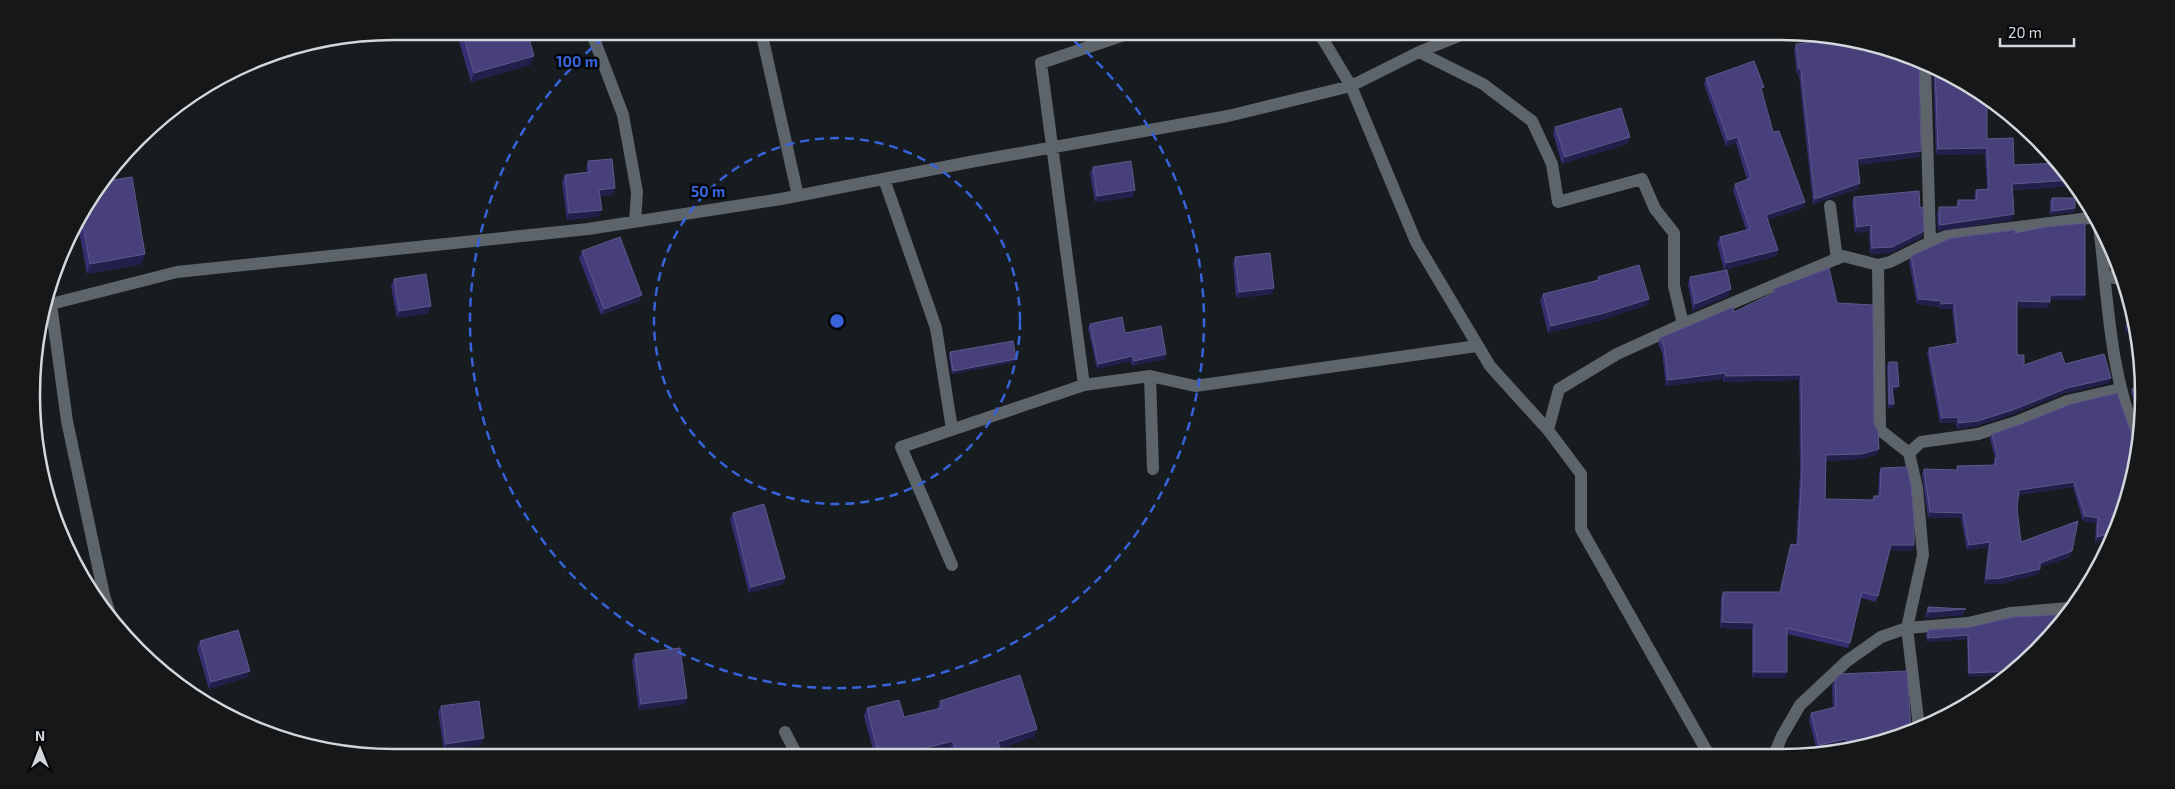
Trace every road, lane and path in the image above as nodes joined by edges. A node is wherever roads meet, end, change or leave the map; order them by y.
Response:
1 (594, 40) edge
2 (763, 40) edge
3 (1109, 40) edge
4 (1323, 40) edge
5 (1448, 40) edge
6 (1418, 52) junction
7 (1925, 71) edge
8 (1351, 86) junction
9 (1052, 147) junction
10 (884, 179) junction
11 (798, 196) junction
12 (1830, 206) edge
13 (2089, 218) edge
14 (636, 222) junction
15 (1930, 242) junction
16 (2101, 243) edge
17 (1836, 259) junction
18 (1878, 265) junction
19 (2105, 276) junction
20 (2115, 278) edge
21 (52, 304) edge
22 (51, 306) edge
23 (1683, 324) junction
24 (1477, 346) junction
25 (1150, 376) junction
26 (1084, 385) junction
27 (2120, 389) junction
28 (2133, 427) edge
29 (952, 429) junction
30 (1548, 430) junction
31 (1909, 453) junction
32 (1153, 469) dead end
33 (952, 565) dead end
34 (105, 598) edge
35 (2063, 609) edge
36 (1907, 628) junction
37 (1918, 721) edge
38 (785, 732) dead end
39 (794, 749) edge
40 (1706, 749) edge
41 (1777, 749) edge

1 - 14 street
2 - 11 street
3 - 9 street
4 - 8 street
5 - 6 street
6 - 8 street
6 - 23 street
7 - 15 street
8 - 9 street
8 - 24 street
9 - 10 street
9 - 26 street
10 - 11 street
10 - 29 street
11 - 14 street
12 - 17 street
13 - 15 street
14 - 21 street
15 - 18 street
16 - 19 street
17 - 18 street
17 - 23 street
18 - 31 street
19 - 20 street
19 - 27 street
22 - 34 street
23 - 30 street
24 - 25 street
24 - 30 street
25 - 26 street
25 - 32 street
26 - 29 street
27 - 28 street
27 - 31 street
29 - 33 street
30 - 40 street
31 - 36 street
35 - 36 street
36 - 37 street
36 - 41 street
38 - 39 street

